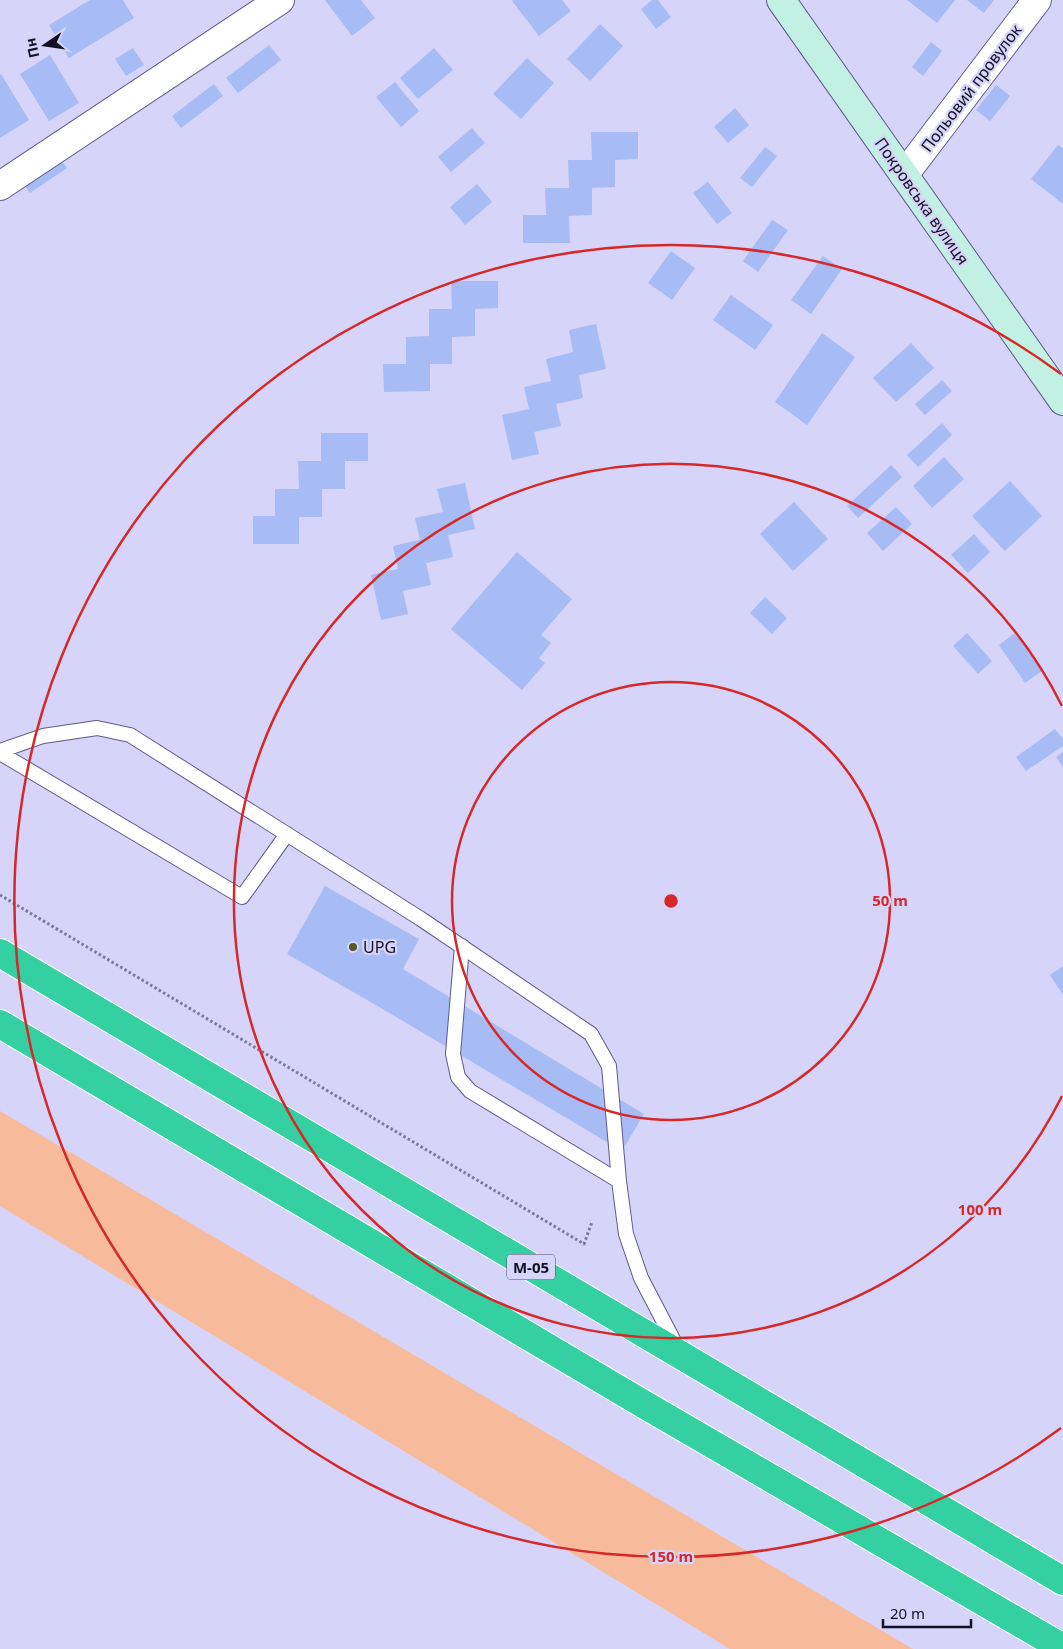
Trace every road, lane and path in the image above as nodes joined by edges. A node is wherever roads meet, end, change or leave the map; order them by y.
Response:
1 (280, 0) edge
2 (781, 0) edge
3 (1037, 0) edge
4 (904, 175) junction
5 (0, 186) edge
6 (1063, 401) edge
7 (0, 752) edge
8 (287, 834) junction
9 (0, 895) edge
10 (462, 946) junction
11 (0, 953) edge
12 (0, 1024) edge
13 (619, 1181) junction
14 (592, 1222) dead end
15 (682, 1356) junction
16 (1063, 1581) edge
17 (1063, 1648) edge

1 - 5 street
2 - 4 street, Покровська вулиця
3 - 4 street, Польовий провулок
4 - 6 street, Покровська вулиця
7 - 8 lane
7 - 8 lane
8 - 10 lane
9 - 14 path
10 - 13 lane
10 - 13 lane
11 - 15 highway, М-05
12 - 17 highway
13 - 15 lane
15 - 16 highway, М-05

